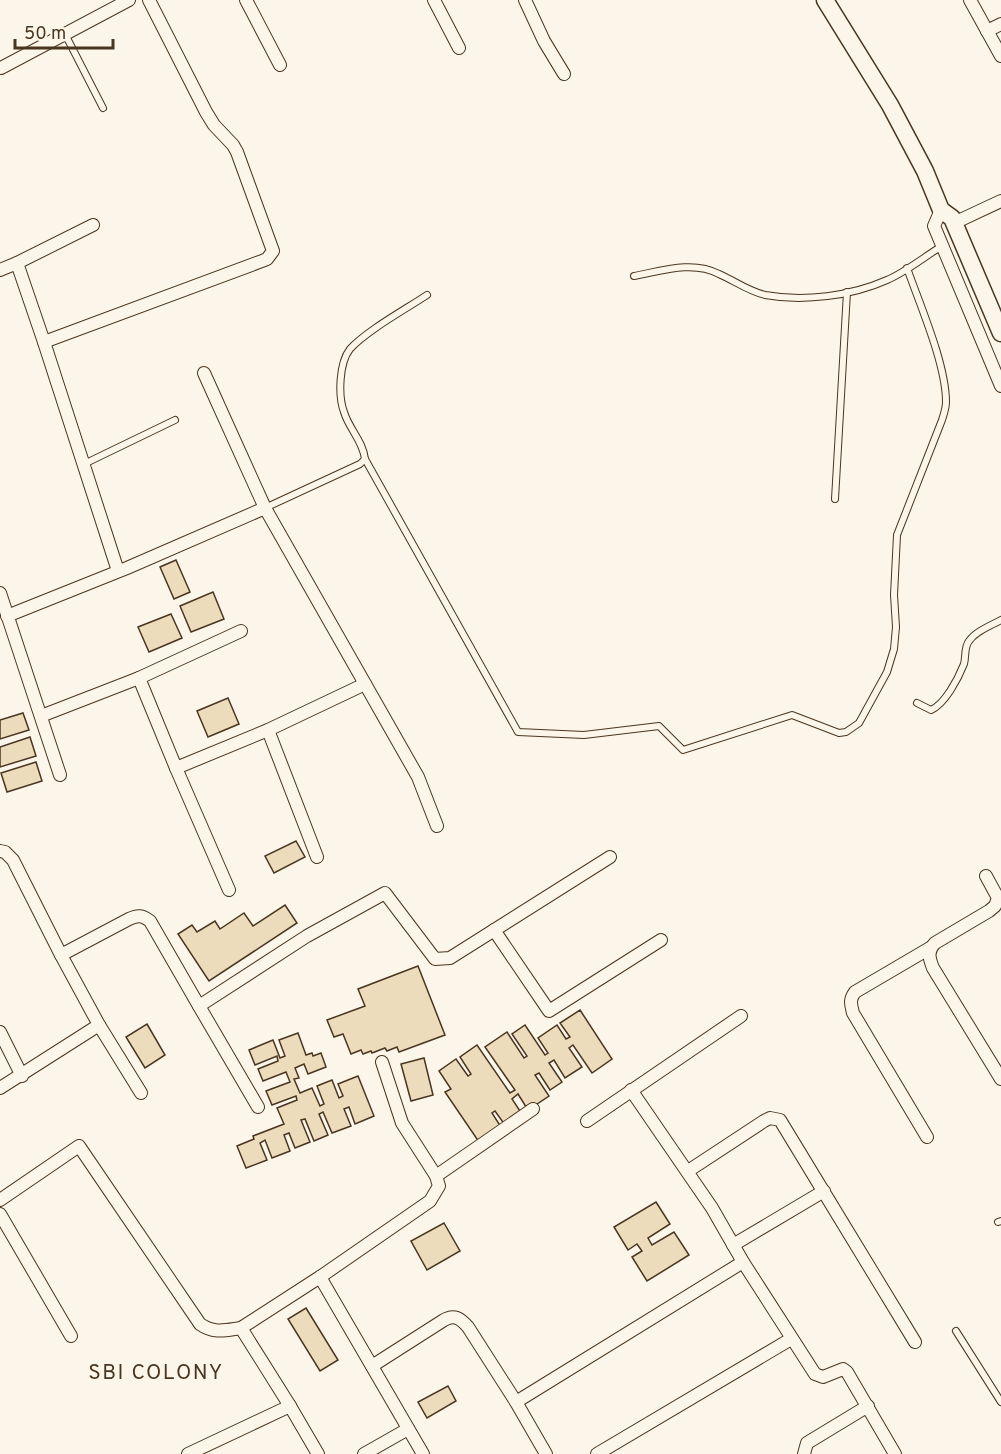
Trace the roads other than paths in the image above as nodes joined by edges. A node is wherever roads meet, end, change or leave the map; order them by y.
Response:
1 (129, 0) edge
2 (149, 0) edge
3 (246, 0) edge
4 (434, 0) edge
5 (525, 0) edge
6 (825, 0) edge
7 (970, 0) edge
8 (1001, 24) edge
9 (987, 31) junction
10 (65, 34) junction
11 (459, 48) dead end
12 (1001, 56) edge
13 (279, 65) dead end
14 (1, 68) edge
15 (564, 74) dead end
16 (103, 108) dead end
17 (1001, 201) edge
18 (941, 210) junction
19 (954, 223) junction
20 (93, 225) dead end
21 (942, 246) junction
22 (17, 263) junction
23 (908, 268) junction
24 (0, 270) edge
25 (634, 276) dead end
26 (847, 292) junction
27 (427, 296) dead end
28 (1001, 333) edge
29 (44, 342) junction
30 (204, 373) dead end
31 (1001, 386) edge
32 (175, 420) dead end
33 (365, 459) junction
34 (84, 464) junction
35 (835, 499) dead end
36 (265, 508) junction
37 (118, 571) junction
38 (0, 593) edge
39 (7, 616) junction
40 (1001, 620) edge
41 (241, 631) dead end
42 (139, 678) junction
43 (365, 684) junction
44 (917, 703) dead end
45 (41, 716) junction
46 (268, 730) junction
47 (176, 768) junction
48 (60, 776) dead end
49 (437, 826) dead end
50 (0, 851) edge
51 (317, 857) dead end
52 (610, 857) dead end
53 (986, 876) dead end
54 (229, 890) dead end
55 (494, 930) junction
56 (661, 940) dead end
57 (930, 948) junction
58 (61, 955) junction
59 (199, 1006) junction
60 (741, 1016) dead end
61 (99, 1025) junction
62 (0, 1032) edge
63 (382, 1062) dead end
64 (22, 1076) junction
65 (1001, 1079) edge
66 (0, 1088) edge
67 (631, 1090) junction
68 (141, 1093) dead end
69 (258, 1107) dead end
70 (533, 1109) dead end
71 (587, 1121) dead end
72 (927, 1137) dead end
73 (688, 1171) junction
74 (436, 1176) junction
75 (824, 1191) junction
76 (0, 1200) edge
77 (0, 1214) edge
78 (734, 1245) junction
79 (743, 1262) junction
80 (320, 1277) junction
81 (241, 1328) junction
82 (956, 1331) dead end
83 (71, 1336) dead end
84 (791, 1338) junction
85 (915, 1342) dead end
86 (372, 1366) junction
87 (516, 1402) junction
88 (1001, 1402) edge
89 (290, 1406) junction
90 (868, 1406) junction
91 (408, 1429) junction
92 (188, 1454) edge
93 (318, 1454) edge
94 (364, 1454) edge
95 (423, 1454) edge
96 (546, 1454) edge
97 (597, 1454) edge
98 (804, 1454) edge
99 (895, 1454) edge

1 - 10 street
2 - 29 street
3 - 13 street
4 - 11 street
5 - 15 street
6 - 18 street
7 - 9 street
8 - 9 street
9 - 12 street
10 - 14 street
10 - 16 lane
17 - 19 street
18 - 19 street
18 - 21 street
19 - 28 street
20 - 22 street
21 - 23 lane
21 - 31 street
22 - 24 street
22 - 29 street
23 - 26 lane
23 - 33 lane
25 - 26 lane
26 - 35 lane
27 - 33 lane
29 - 34 street
30 - 36 street
32 - 34 lane
33 - 36 lane
34 - 37 street
36 - 37 street
36 - 43 street
37 - 39 street
38 - 39 street
39 - 45 street
40 - 44 lane
41 - 42 street
42 - 45 street
42 - 47 street
43 - 46 street
43 - 49 street
45 - 48 street
46 - 47 street
46 - 51 street
47 - 54 street
50 - 58 street
52 - 55 street
53 - 57 street
55 - 56 street
55 - 59 street
57 - 65 street
57 - 72 street
58 - 59 street
58 - 61 street
59 - 69 street
60 - 67 street
61 - 64 street
61 - 68 street
62 - 64 street
63 - 74 street
64 - 66 street
67 - 71 street
67 - 73 street
70 - 74 street
73 - 75 street
73 - 78 street
74 - 80 street
75 - 78 street
75 - 85 street
76 - 81 street
77 - 83 street
78 - 79 street
79 - 84 street
79 - 87 street
80 - 81 street
80 - 86 street
81 - 89 street
82 - 88 lane
84 - 90 street
84 - 97 street
86 - 87 street
86 - 91 street
87 - 96 street
89 - 92 street
89 - 93 street
90 - 98 street
90 - 99 street
91 - 94 street
91 - 95 street

